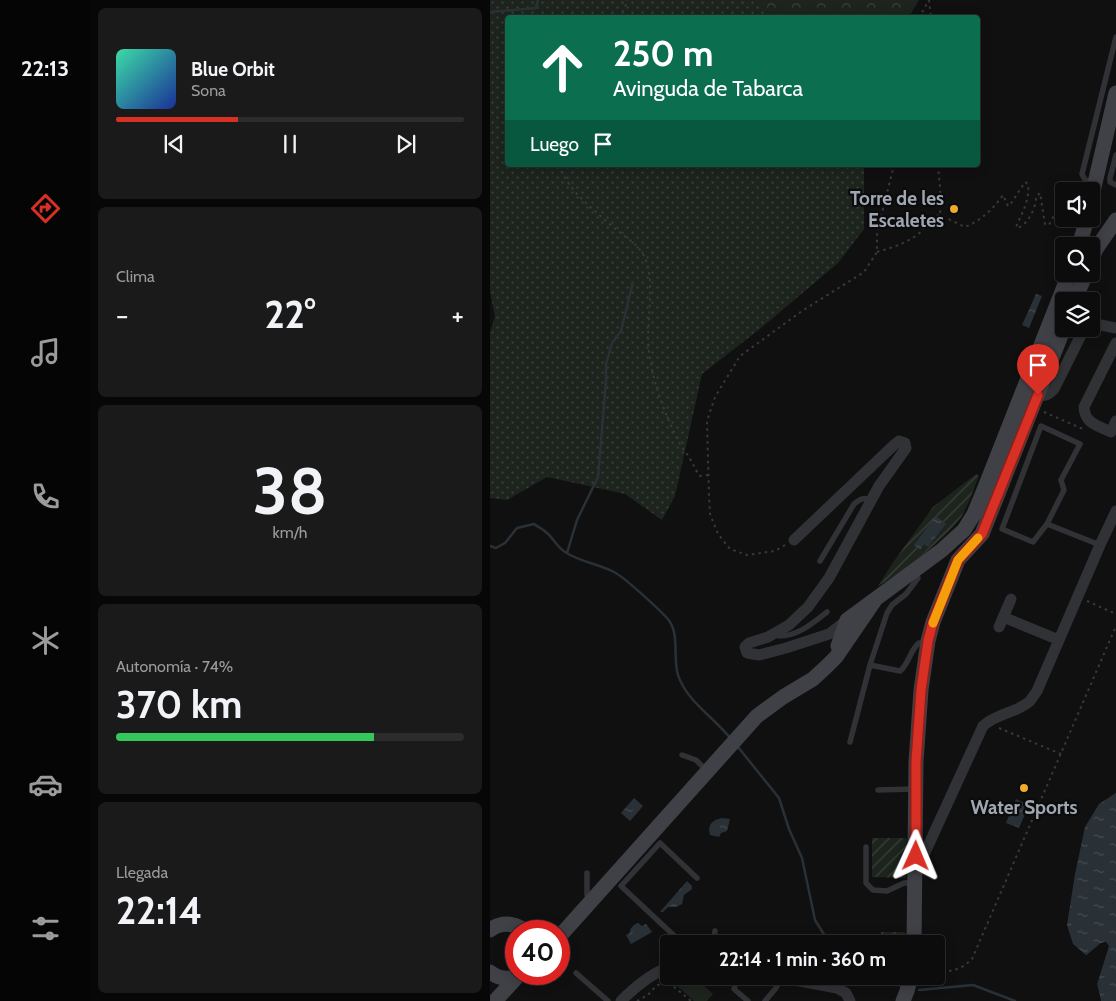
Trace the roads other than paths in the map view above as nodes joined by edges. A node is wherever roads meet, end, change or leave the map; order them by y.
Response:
1 (1116, 37) edge
2 (1116, 92) edge
3 (1116, 155) edge
4 (1087, 182) edge
5 (1088, 182) edge
6 (1116, 185) edge
7 (1116, 220) edge
8 (1100, 243) edge
9 (1066, 282) edge
10 (1100, 325) edge
11 (1116, 328) edge
12 (1060, 337) edge
13 (1080, 337) edge
14 (1116, 343) edge
15 (1035, 401) junction
16 (1116, 421) edge
17 (1113, 433) edge
18 (871, 500) junction
19 (1116, 511) edge
20 (1047, 524) junction
21 (794, 540) road end
22 (1100, 545) junction
23 (820, 561) dead end
24 (913, 571) junction
25 (1011, 599) dead end
26 (875, 600) junction
27 (827, 612) dead end
28 (847, 620) junction
29 (778, 632) junction
30 (1059, 640) junction
31 (928, 643) junction
32 (836, 657) junction
33 (870, 665) junction
34 (850, 742) dead end
35 (682, 755) dead end
36 (711, 768) junction
37 (916, 789) junction
38 (878, 790) dead end
39 (935, 828) junction
40 (920, 834) junction
41 (866, 846) dead end
42 (587, 873) dead end
43 (697, 878) dead end
44 (915, 879) junction
45 (590, 903) junction
46 (569, 920) edge
47 (505, 924) edge
48 (570, 925) edge
49 (492, 927) edge
50 (715, 931) dead end
51 (673, 935) edge
52 (714, 935) edge
53 (914, 935) edge
54 (660, 971) edge
55 (490, 972) edge
56 (576, 973) dead end
57 (505, 978) edge
58 (510, 985) edge
59 (735, 985) edge
60 (778, 985) edge
61 (824, 985) edge
62 (495, 1001) edge
63 (608, 1001) edge
64 (621, 1001) edge
65 (748, 1001) edge
66 (765, 1001) edge
67 (850, 1001) edge

1 - 4 lane
2 - 5 main road
3 - 6 lane
7 - 8 main road
9 - 24 main road
10 - 11 street
12 - 15 main road
13 - 15 street
14 - 17 street
15 - 31 main road
16 - 17 street
18 - 21 street
18 - 23 lane
18 - 29 street
19 - 22 street
20 - 20 lane
20 - 22 lane
22 - 30 street
24 - 26 main road
24 - 33 lane
25 - 30 street
26 - 28 main road
26 - 32 main road
27 - 29 lane
28 - 29 street
28 - 32 main road
30 - 39 street
31 - 33 lane
31 - 37 main road
32 - 36 main road
33 - 34 lane
35 - 36 lane
36 - 45 main road
37 - 38 lane
37 - 40 main road
39 - 40 street
39 - 40 street
40 - 44 main road
41 - 44 lane
42 - 45 lane
43 - 51 lane
44 - 53 main road
45 - 46 main road
45 - 48 main road
47 - 49 main road
50 - 52 lane
54 - 64 street
55 - 57 main road
56 - 63 lane
58 - 62 main road
59 - 65 lane
60 - 66 lane
61 - 67 street

